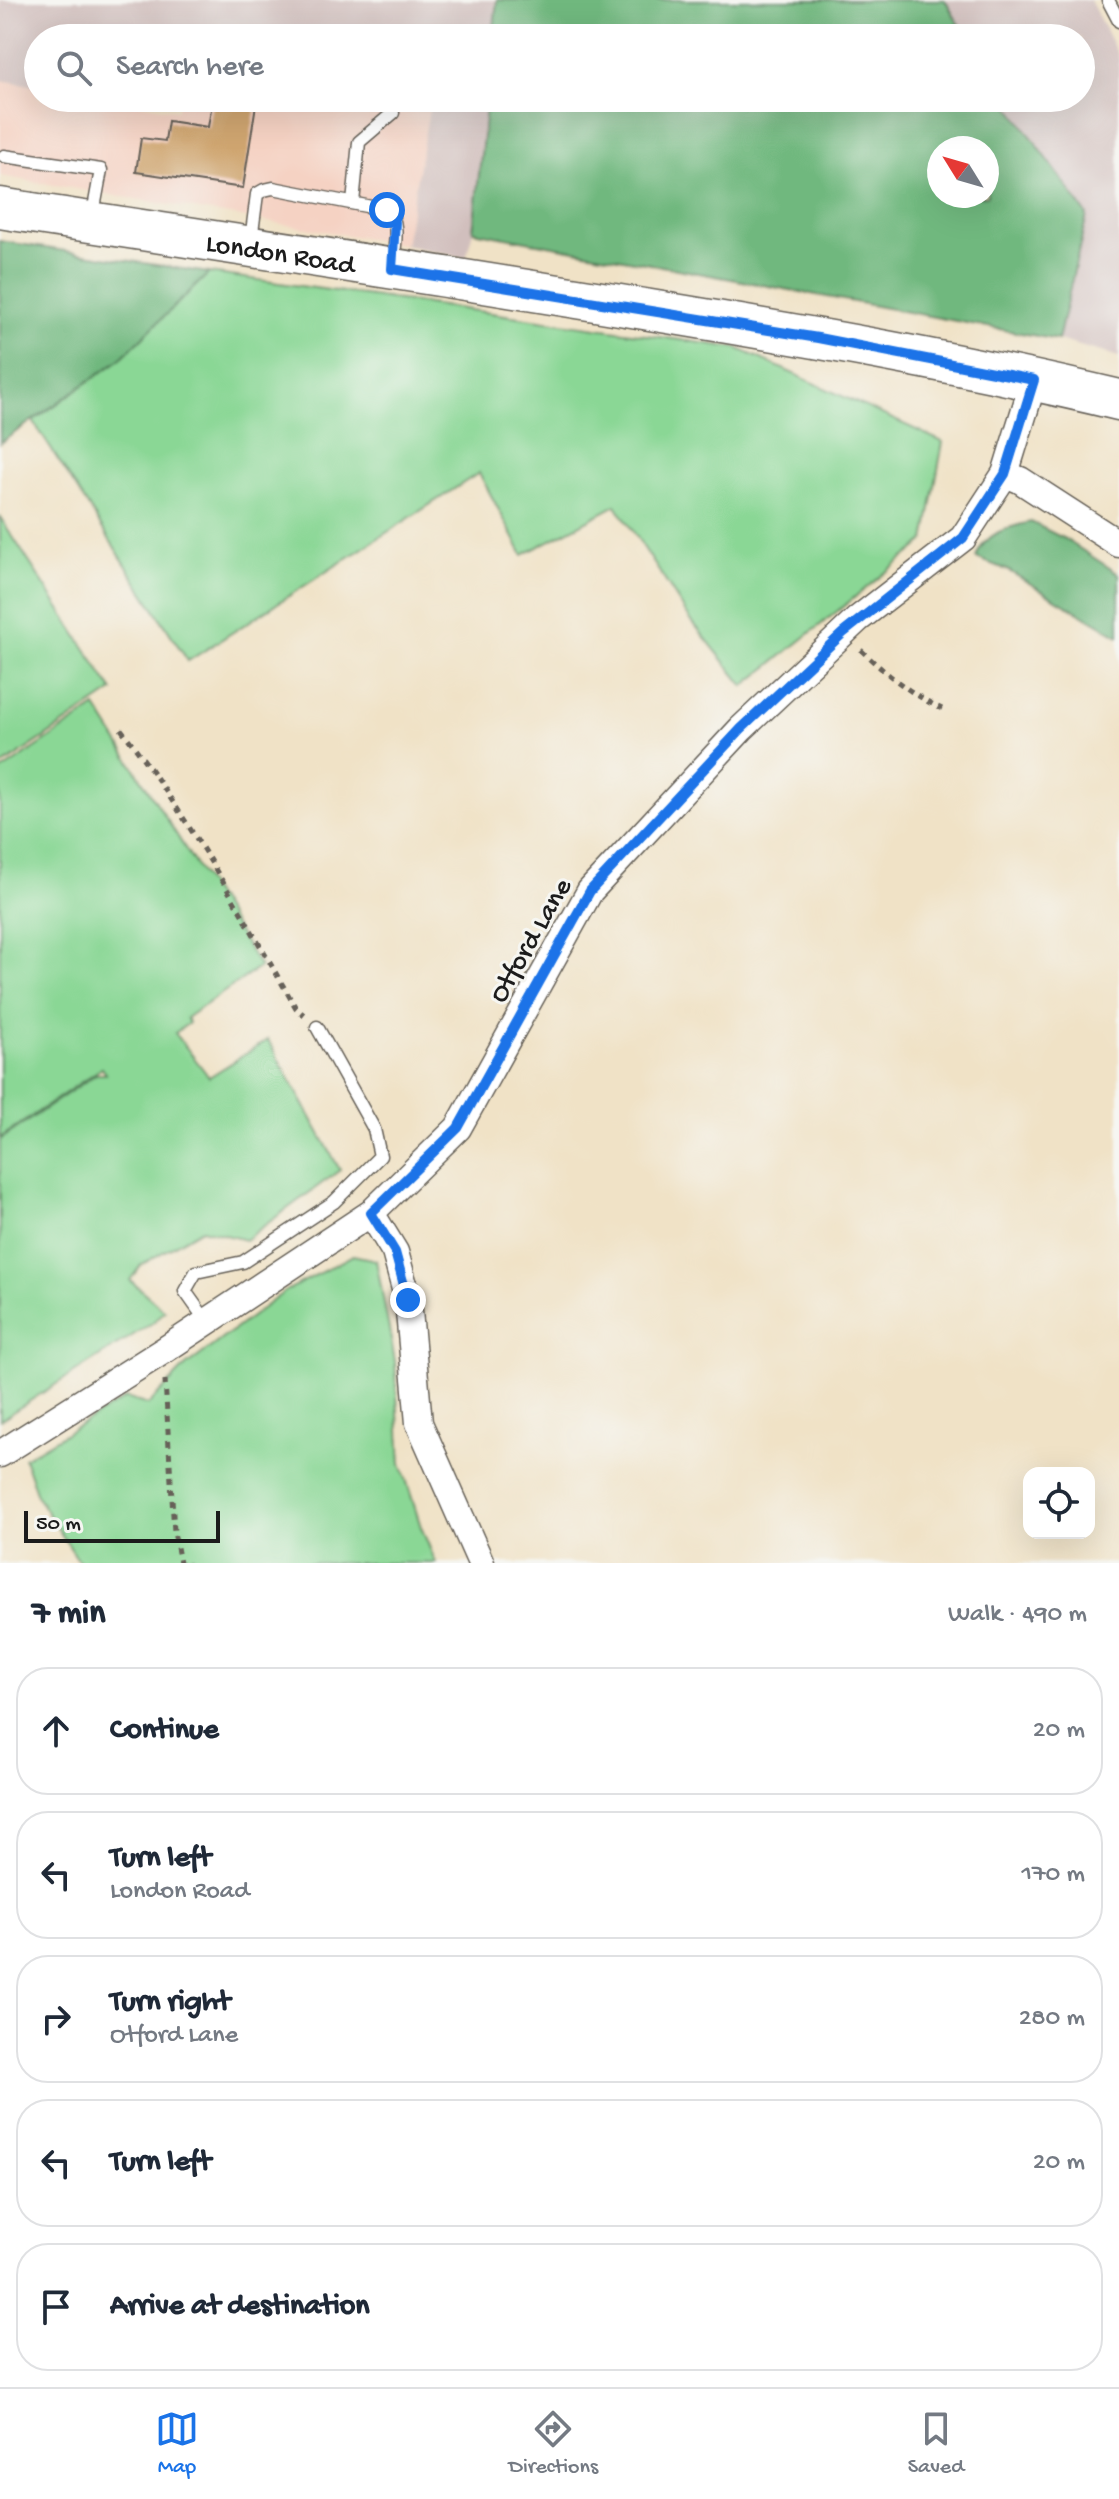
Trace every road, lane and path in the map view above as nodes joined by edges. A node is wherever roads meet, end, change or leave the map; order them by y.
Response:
1 (1108, 0) edge
2 (1119, 21) edge
3 (393, 113) dead end
4 (4, 156) dead end
5 (353, 203) junction
6 (0, 208) edge
7 (92, 222) junction
8 (249, 247) junction
9 (392, 269) junction
10 (1034, 380) junction
11 (1119, 400) edge
12 (1005, 474) junction
13 (1119, 544) edge
14 (843, 633) junction
15 (942, 709) dead end
16 (121, 729) dead end
17 (317, 1027) joint
18 (371, 1213) junction
19 (207, 1322) junction
20 (163, 1351) junction
21 (0, 1454) edge
22 (180, 1563) edge
23 (481, 1563) edge

1 - 2 lane
3 - 5 lane
4 - 7 lane
5 - 8 lane
5 - 9 lane
6 - 7 main road, London Road
7 - 8 main road, London Road
8 - 9 main road, London Road
9 - 10 main road, London Road
10 - 11 main road, London Road
10 - 12 street, Otford Lane
12 - 13 street
12 - 14 street, Otford Lane
14 - 15 path
14 - 18 street, Otford Lane
16 - 17 path
17 - 19 lane
18 - 19 street, Otford Lane
18 - 23 street
19 - 20 street, Otford Lane
20 - 21 street, Otford Lane
20 - 22 path

